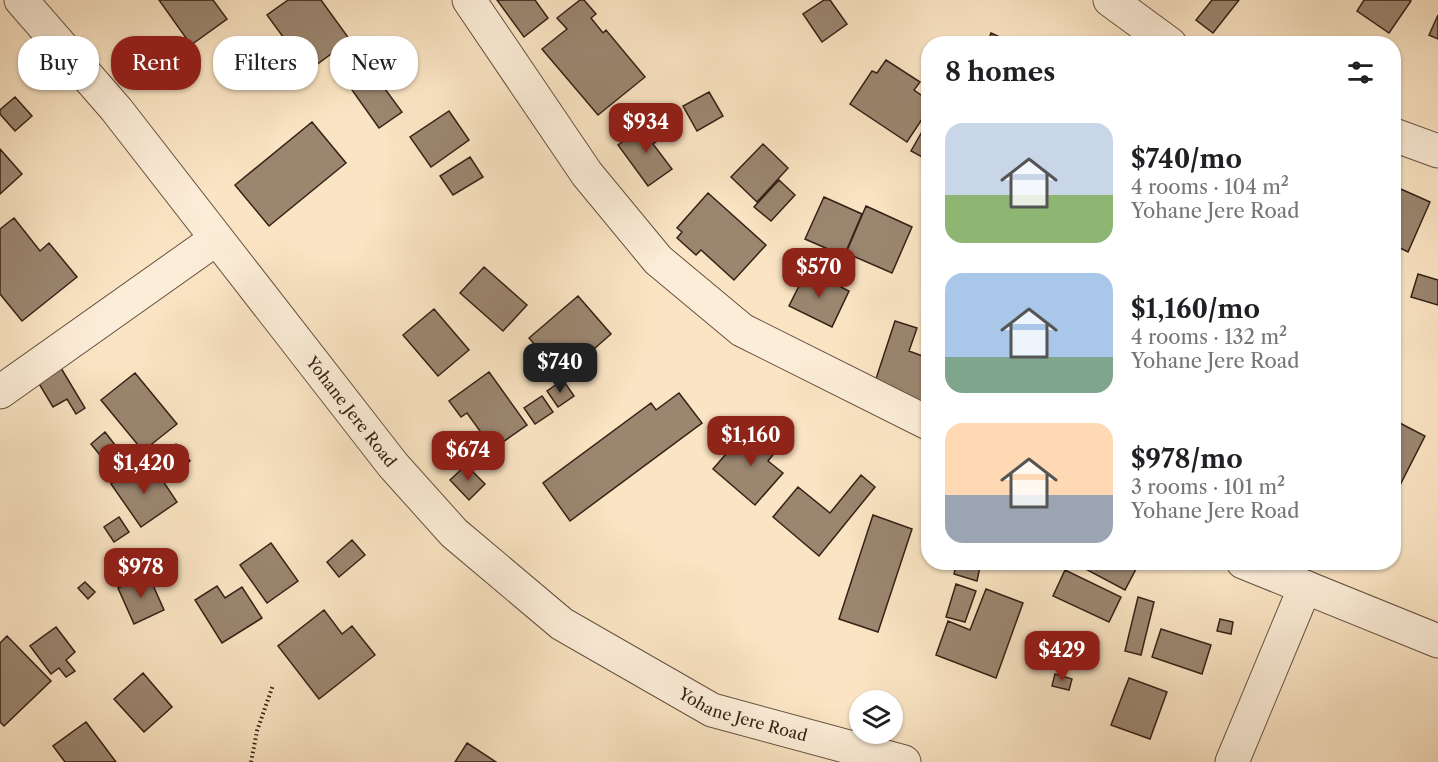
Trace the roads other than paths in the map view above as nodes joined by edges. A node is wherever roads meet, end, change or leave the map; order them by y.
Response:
1 (21, 0) edge
2 (469, 0) edge
3 (1110, 0) edge
4 (1159, 36) edge
5 (1401, 138) edge
6 (1438, 151) edge
7 (216, 239) junction
8 (0, 392) edge
9 (921, 420) edge
10 (1263, 570) edge
11 (1305, 587) junction
12 (1438, 640) edge
13 (898, 761) edge
14 (1232, 762) edge

1 - 7 street, Yohane Jere Road
2 - 9 street
3 - 4 street
5 - 6 street
7 - 8 street
7 - 13 street, Yohane Jere Road
10 - 11 street
11 - 12 street
11 - 14 street

